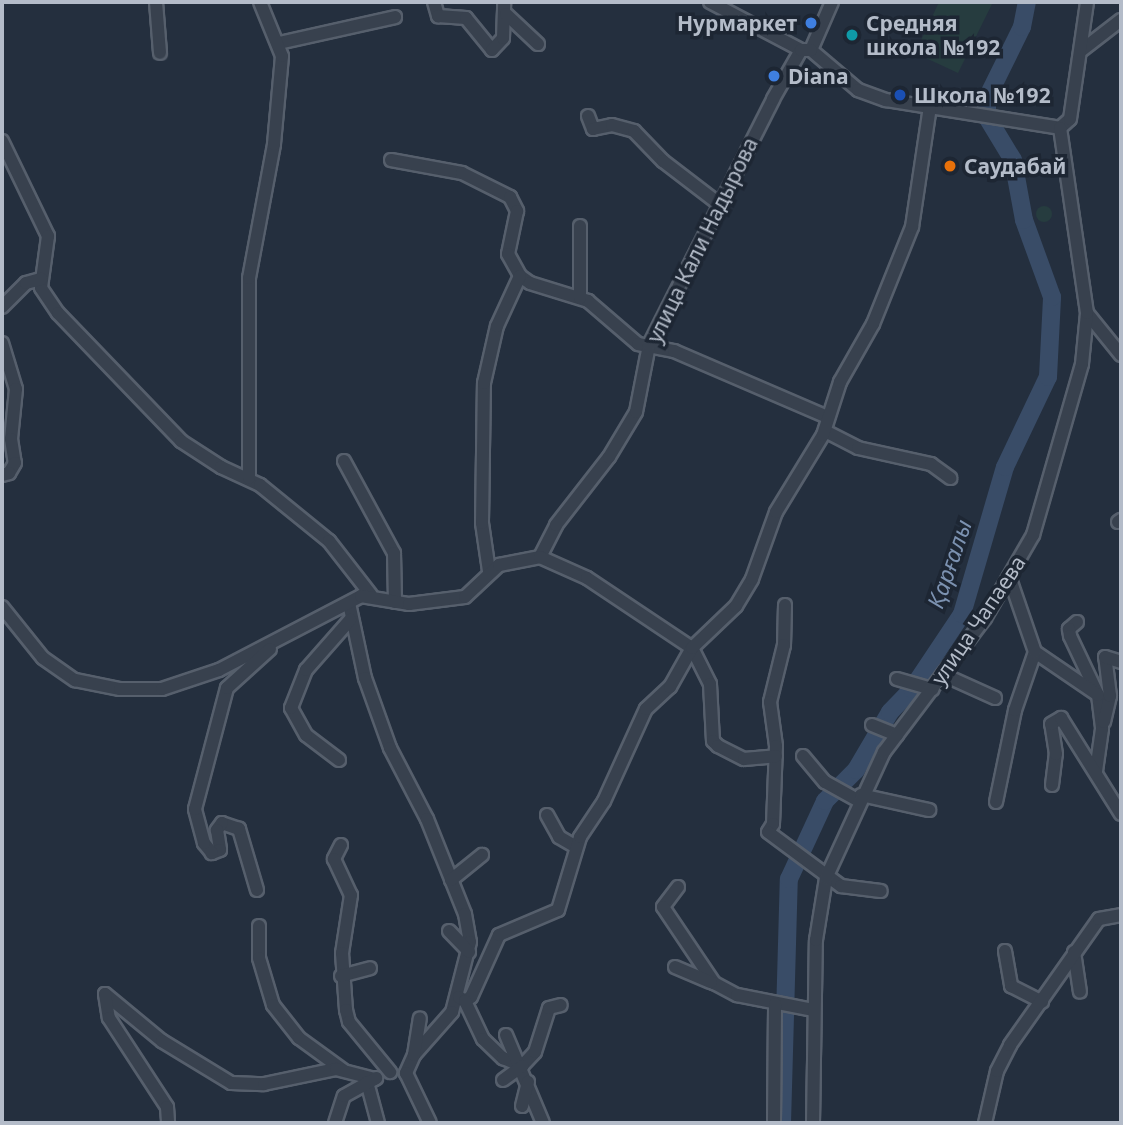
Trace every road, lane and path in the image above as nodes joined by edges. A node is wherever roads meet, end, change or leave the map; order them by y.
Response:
1 (156, 2) edge
2 (260, 2) edge
3 (434, 2) edge
4 (710, 2) edge
5 (832, 2) edge
6 (1087, 2) edge
7 (505, 8) edge
8 (395, 17) dead end
9 (1121, 20) edge
10 (279, 43) junction
11 (538, 44) dead end
12 (806, 50) junction
13 (1082, 50) junction
14 (160, 53) dead end
15 (930, 107) junction
16 (589, 116) dead end
17 (1060, 128) junction
18 (2, 141) edge
19 (391, 160) dead end
20 (718, 203) junction
21 (580, 226) dead end
22 (520, 276) junction
23 (41, 279) junction
24 (580, 298) junction
25 (2, 307) edge
26 (1087, 313) junction
27 (2, 343) edge
28 (649, 345) junction
29 (1121, 355) edge
30 (827, 417) junction
31 (825, 431) junction
32 (344, 461) dead end
33 (2, 475) edge
34 (249, 478) junction
35 (950, 478) dead end
36 (540, 557) junction
37 (489, 571) junction
38 (1010, 579) junction
39 (371, 595) junction
40 (395, 602) junction
41 (349, 603) junction
42 (785, 605) dead end
43 (2, 607) edge
44 (350, 620) junction
45 (1077, 622) dead end
46 (278, 641) junction
47 (692, 648) junction
48 (1035, 652) junction
49 (1121, 662) edge
50 (944, 675) junction
51 (902, 680) dead end
52 (928, 687) junction
53 (370, 691) junction
54 (1098, 695) junction
55 (995, 698) dead end
56 (387, 711) dead end
57 (872, 725) dead end
58 (1102, 729) junction
59 (892, 732) junction
60 (803, 755) dead end
61 (776, 757) junction
62 (340, 760) dead end
63 (1096, 771) junction
64 (1052, 785) dead end
65 (860, 798) junction
66 (996, 802) dead end
67 (929, 810) dead end
68 (1121, 814) edge
69 (547, 815) dead end
70 (341, 845) dead end
71 (576, 846) junction
72 (482, 855) dead end
73 (827, 878) junction
74 (451, 880) junction
75 (678, 887) dead end
76 (257, 890) dead end
77 (881, 891) dead end
78 (1121, 915) edge
79 (259, 926) dead end
80 (449, 931) dead end
81 (1005, 951) dead end
82 (469, 952) junction
83 (1074, 952) junction
84 (675, 967) dead end
85 (370, 968) dead end
86 (341, 976) junction
87 (714, 983) junction
88 (1080, 992) dead end
89 (462, 999) junction
90 (1042, 1002) junction
91 (776, 1004) junction
92 (561, 1005) dead end
93 (813, 1010) junction
94 (420, 1018) dead end
95 (506, 1035) dead end
96 (414, 1055) junction
97 (522, 1066) junction
98 (344, 1071) junction
99 (390, 1072) junction
100 (407, 1073) junction
101 (371, 1080) junction
102 (503, 1080) dead end
103 (528, 1081) junction
104 (522, 1106) dead end
105 (168, 1123) edge
106 (335, 1123) edge
107 (378, 1123) edge
108 (430, 1123) edge
109 (543, 1123) edge
110 (774, 1123) edge
111 (813, 1123) edge
112 (985, 1123) edge

1 - 14 street
2 - 10 street
3 - 7 street
4 - 12 street
5 - 12 street, улица Кали Надырова
6 - 13 street
7 - 11 street
8 - 10 street
9 - 13 street
10 - 34 street
12 - 15 street
12 - 20 street, улица Кали Надырова
13 - 17 street
15 - 17 street
15 - 30 street
16 - 20 street
17 - 26 street, улица Чапаева
18 - 23 street
19 - 22 street
20 - 28 street, улица Кали Надырова
21 - 24 street
22 - 24 street
22 - 37 street
23 - 25 street
23 - 34 street
24 - 28 street
26 - 29 street
26 - 38 street, улица Чапаева
27 - 33 street
28 - 30 street
28 - 36 street, улица Кали Надырова
30 - 31 street
31 - 35 street
31 - 47 street
32 - 40 street
34 - 39 street
36 - 37 street
36 - 47 street
37 - 40 street
38 - 48 street
38 - 50 street, улица Чапаева
39 - 40 street
39 - 41 street
41 - 44 street
41 - 46 street
42 - 61 street
43 - 46 street
44 - 53 street
44 - 62 street
45 - 54 street
46 - 76 street
47 - 61 street
47 - 71 street
48 - 54 street
48 - 66 street
49 - 58 street
50 - 52 street, улица Чапаева
50 - 55 street
51 - 52 street
52 - 59 street, улица Чапаева
53 - 56 street
53 - 74 street
54 - 58 street
57 - 59 street
58 - 63 street
59 - 65 street, улица Чапаева
60 - 65 street
61 - 73 street
63 - 64 street
63 - 68 street
65 - 67 street
65 - 73 street, улица Чапаева
69 - 71 street
70 - 86 street
71 - 89 street
72 - 74 street
73 - 77 street
73 - 93 street, улица Чапаева
74 - 82 street
75 - 87 street
78 - 83 street
79 - 98 street
80 - 82 street
81 - 90 street
82 - 89 street
83 - 88 street
83 - 90 street
84 - 87 street
85 - 86 street
86 - 99 street
87 - 91 street
89 - 96 street
89 - 97 street
90 - 112 street
91 - 93 street
91 - 110 street
92 - 97 street
93 - 111 street
94 - 96 street
95 - 97 street
96 - 100 street
97 - 102 street
97 - 103 street
98 - 101 street
98 - 105 street
99 - 100 street
99 - 101 street
100 - 108 street
101 - 106 street
101 - 107 street
103 - 104 street
103 - 109 street

